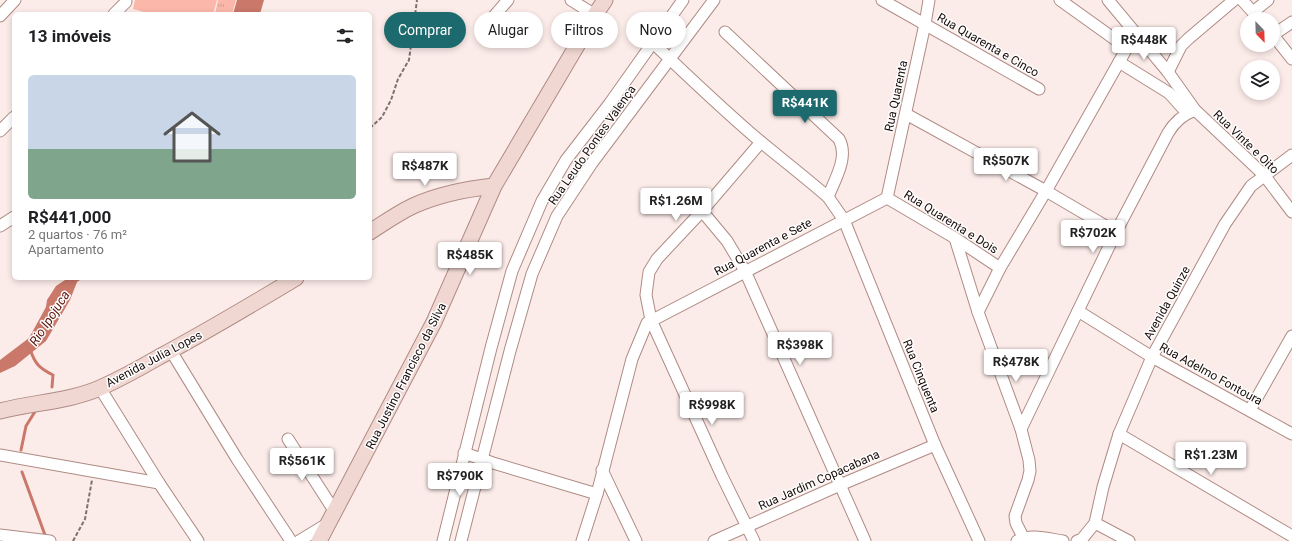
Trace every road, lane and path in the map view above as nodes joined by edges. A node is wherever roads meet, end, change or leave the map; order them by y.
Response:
1 (15, 0) edge
2 (417, 0) edge
3 (508, 0) edge
4 (571, 0) edge
5 (606, 0) edge
6 (683, 0) edge
7 (714, 0) edge
8 (882, 0) edge
9 (929, 0) edge
10 (1108, 0) edge
11 (1234, 0) edge
12 (1242, 0) edge
13 (1268, 0) edge
14 (126, 1) edge
15 (1065, 1) edge
16 (116, 12) edge
17 (124, 12) edge
18 (498, 12) edge
19 (589, 12) edge
20 (598, 12) edge
21 (674, 12) edge
22 (1253, 12) edge
23 (1258, 12) edge
24 (0, 16) edge
25 (1292, 22) edge
26 (925, 24) junction
27 (1280, 30) edge
28 (725, 32) dead end
29 (1137, 35) junction
30 (1280, 44) edge
31 (576, 48) edge
32 (648, 48) edge
33 (658, 48) edge
34 (1127, 48) junction
35 (670, 59) junction
36 (1292, 59) edge
37 (1119, 62) junction
38 (1168, 72) junction
39 (1039, 89) dead end
40 (1192, 112) junction
41 (906, 114) junction
42 (12, 119) edge
43 (372, 126) edge
44 (0, 131) edge
45 (761, 142) junction
46 (1292, 155) edge
47 (1264, 175) junction
48 (494, 186) junction
49 (1046, 191) junction
50 (828, 197) junction
51 (888, 198) junction
52 (702, 211) junction
53 (1292, 212) edge
54 (12, 218) edge
55 (844, 220) junction
56 (0, 226) edge
57 (372, 231) edge
58 (1116, 232) junction
59 (955, 238) junction
60 (1000, 268) junction
61 (746, 271) junction
62 (293, 280) edge
63 (1078, 311) junction
64 (978, 312) junction
65 (651, 320) junction
66 (1292, 336) edge
67 (171, 351) junction
68 (1152, 357) junction
69 (100, 388) junction
70 (1250, 410) junction
71 (0, 411) edge
72 (1020, 429) junction
73 (1119, 434) junction
74 (1292, 434) edge
75 (288, 439) dead end
76 (935, 445) junction
77 (464, 452) junction
78 (0, 455) edge
79 (481, 459) junction
80 (602, 470) junction
81 (93, 472) junction
82 (159, 483) junction
83 (840, 485) junction
84 (597, 494) junction
85 (332, 517) junction
86 (1095, 522) junction
87 (747, 526) junction
88 (0, 535) edge
89 (1292, 536) edge
90 (1020, 539) edge
91 (50, 541) edge
92 (73, 541) edge
93 (198, 541) edge
94 (291, 541) edge
95 (299, 541) edge
96 (319, 541) edge
97 (443, 541) edge
98 (461, 541) edge
99 (582, 541) edge
100 (636, 541) edge
101 (714, 541) edge
102 (754, 541) edge
103 (865, 541) edge
104 (979, 541) edge
105 (1063, 541) edge
106 (1077, 541) edge
107 (1129, 541) edge

1 - 24 street
2 - 43 path
3 - 18 street
4 - 19 street
5 - 20 main road, Rua Justino Francisco da Silva
6 - 21 street
7 - 35 street, Rua Leudo Pontes Valença
8 - 26 street, Rua Quarenta e Cinco
9 - 26 street, Rua Quarenta
10 - 29 street
11 - 38 street
12 - 22 street
13 - 23 street
14 - 16 street
14 - 17 street
15 - 34 street
25 - 27 street
26 - 39 street, Rua Quarenta e Cinco
26 - 41 street, Rua Quarenta
28 - 50 street
29 - 34 street
29 - 38 street
30 - 36 street
31 - 48 main road, Rua Justino Francisco da Silva
32 - 77 street
33 - 35 street, Rua Cinquenta
34 - 37 street
35 - 45 street, Rua Cinquenta
35 - 79 street, Rua Leudo Pontes Valença
37 - 40 street
37 - 49 street
38 - 40 street
40 - 47 street, Rua Vinte e Oito
40 - 58 street
41 - 49 street
41 - 51 street, Rua Quarenta
42 - 44 street
45 - 50 street, Rua Cinquenta
45 - 52 street
46 - 47 street, Avenida Quinze
47 - 53 street, Rua Vinte e Oito
47 - 68 street, Avenida Quinze
48 - 57 main road
48 - 85 main road, Rua Justino Francisco da Silva
49 - 58 street
49 - 60 street
50 - 55 street, Rua Cinquenta
51 - 55 street, Rua Quarenta e Sete
51 - 59 street, Rua Quarenta e Dois
52 - 61 street
52 - 65 street
54 - 56 street
55 - 61 street, Rua Quarenta e Sete
55 - 76 street, Rua Cinquenta
58 - 63 street
59 - 60 street, Rua Quarenta e Dois
59 - 64 street
60 - 64 street
61 - 65 street, Rua Quarenta e Sete
61 - 83 street
62 - 67 main road, Avenida Julia Lopes
63 - 68 street, Rua Adelmo Fontoura
63 - 72 street
64 - 72 street
65 - 80 street
65 - 87 street
66 - 70 street
67 - 69 main road, Avenida Julia Lopes
67 - 94 street
68 - 70 street, Rua Adelmo Fontoura
68 - 73 street, Avenida Quinze
69 - 71 main road, Avenida Julia Lopes
69 - 82 street
70 - 74 street, Rua Adelmo Fontoura
72 - 90 street
73 - 86 street, Avenida Quinze
73 - 89 street
75 - 85 street
76 - 83 street, Rua Jardim Copacabana
76 - 104 street, Rua Cinquenta
77 - 79 street
77 - 97 street
78 - 81 street
79 - 84 street
79 - 98 street, Rua Leudo Pontes Valença
80 - 84 street
80 - 100 street
81 - 82 street
81 - 92 path
82 - 93 street
83 - 87 street, Rua Jardim Copacabana
83 - 103 street
84 - 99 street
85 - 95 street
85 - 96 main road, Rua Justino Francisco da Silva
86 - 106 street
86 - 107 street
87 - 101 street, Rua Jardim Copacabana
87 - 102 street
88 - 91 street
90 - 105 street

